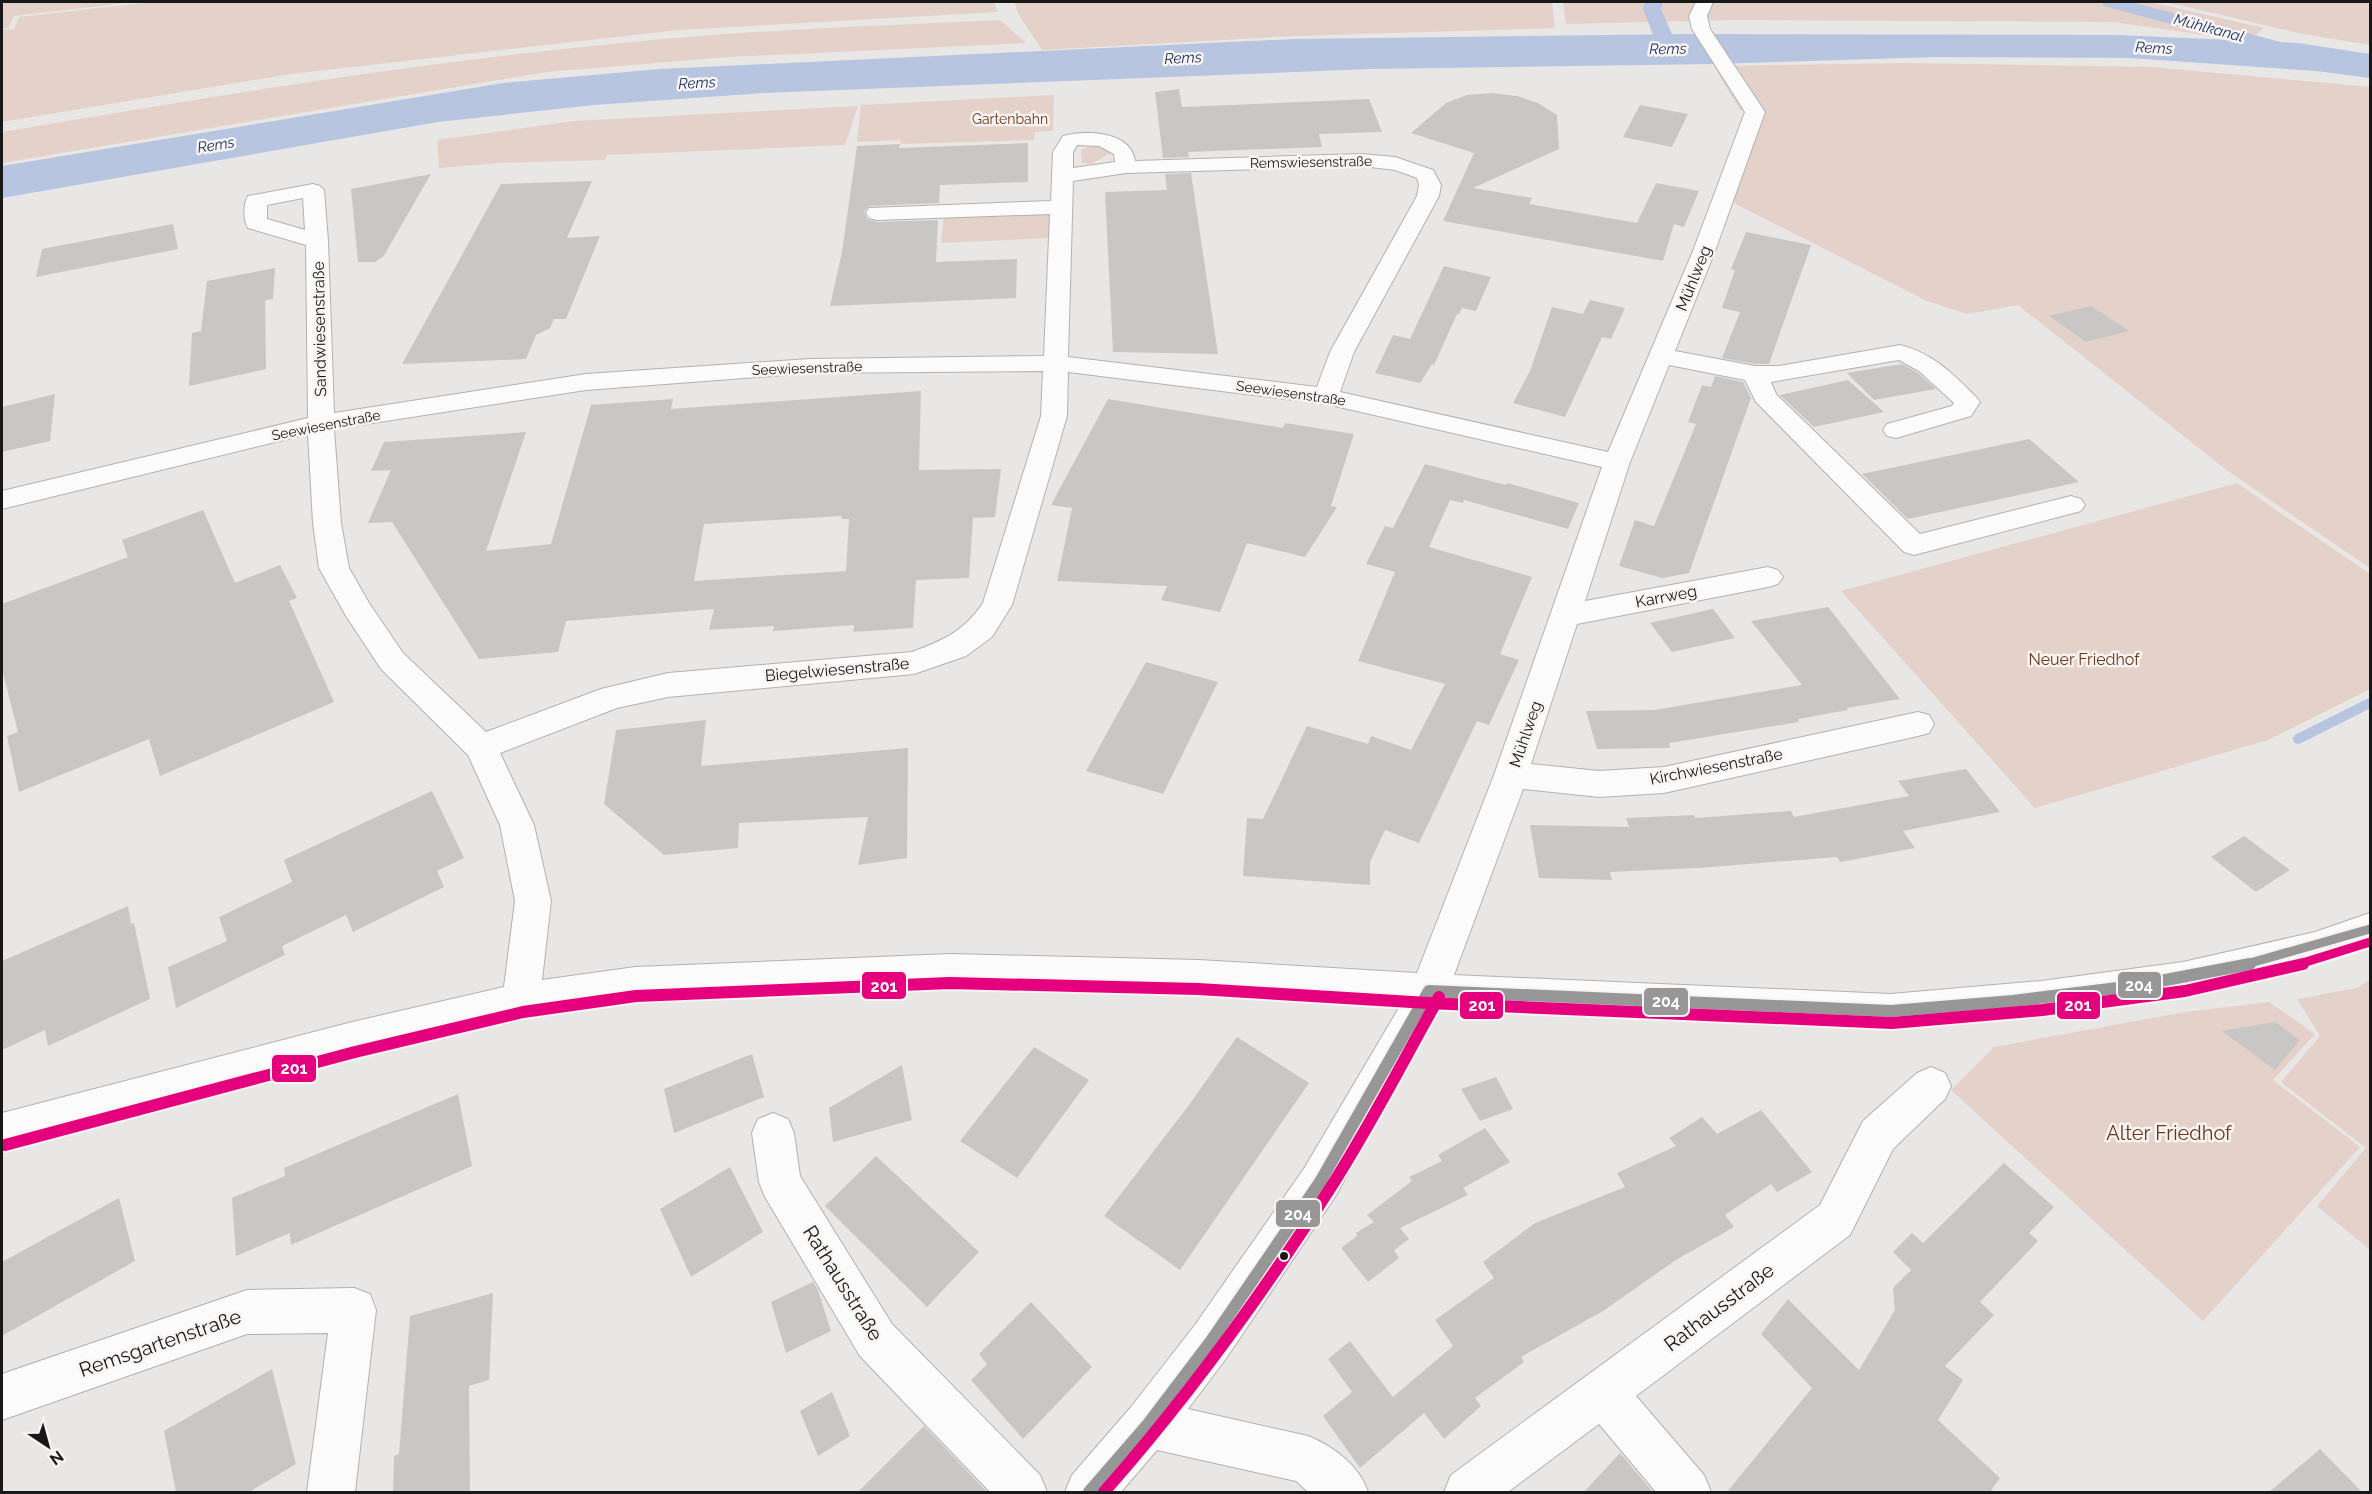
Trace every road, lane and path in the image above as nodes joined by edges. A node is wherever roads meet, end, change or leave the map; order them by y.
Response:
1 (1704, 2) edge
2 (1126, 167) junction
3 (1063, 176) junction
4 (1062, 207) junction
5 (877, 213) dead end
6 (316, 241) dead end
7 (1661, 356) junction
8 (1057, 363) junction
9 (1755, 374) junction
10 (1326, 396) junction
11 (321, 423) junction
12 (1896, 430) dead end
13 (1617, 462) junction
14 (2, 500) edge
15 (2071, 505) dead end
16 (1768, 577) dead end
17 (1564, 616) junction
18 (1918, 724) dead end
19 (481, 747) junction
20 (1511, 775) junction
21 (2370, 929) edge
22 (1429, 991) junction
23 (521, 1000) junction
24 (1931, 1086) dead end
25 (2, 1133) edge
26 (773, 1133) dead end
27 (1603, 1393) junction
28 (2, 1397) edge
29 (1148, 1424) junction
30 (331, 1492) edge
31 (1023, 1492) edge
32 (1089, 1492) edge
33 (1344, 1492) edge
34 (1468, 1492) edge
35 (1687, 1492) edge

1 - 7 street, Mühlweg
2 - 3 street
2 - 3 street, Biegelwiesenstraße
2 - 10 street, Remswiesenstraße
3 - 4 street, Biegelwiesenstraße
4 - 5 street
4 - 8 street, Biegelwiesenstraße
6 - 11 street, Sandwiesenstraße
7 - 9 street
7 - 13 street, Mühlweg
8 - 10 street, Seewiesenstraße
8 - 11 street, Seewiesenstraße
8 - 19 street, Biegelwiesenstraße
9 - 12 street
9 - 15 street
10 - 13 street, Seewiesenstraße
11 - 14 street, Seewiesenstraße
11 - 19 street, Sandwiesenstraße
13 - 17 street, Mühlweg
16 - 17 street, Karrweg
17 - 20 street, Mühlweg
18 - 20 street, Kirchwiesenstraße
19 - 23 street, Sandwiesenstraße
20 - 22 street, Mühlweg
21 - 22 street
22 - 23 street
22 - 29 street, Mühlweg
23 - 25 street
24 - 27 street, Rathausstraße
26 - 31 street, Rathausstraße
27 - 34 street, Rathausstraße
27 - 35 street
28 - 30 street, Remsgartenstraße
29 - 32 street
29 - 33 street

